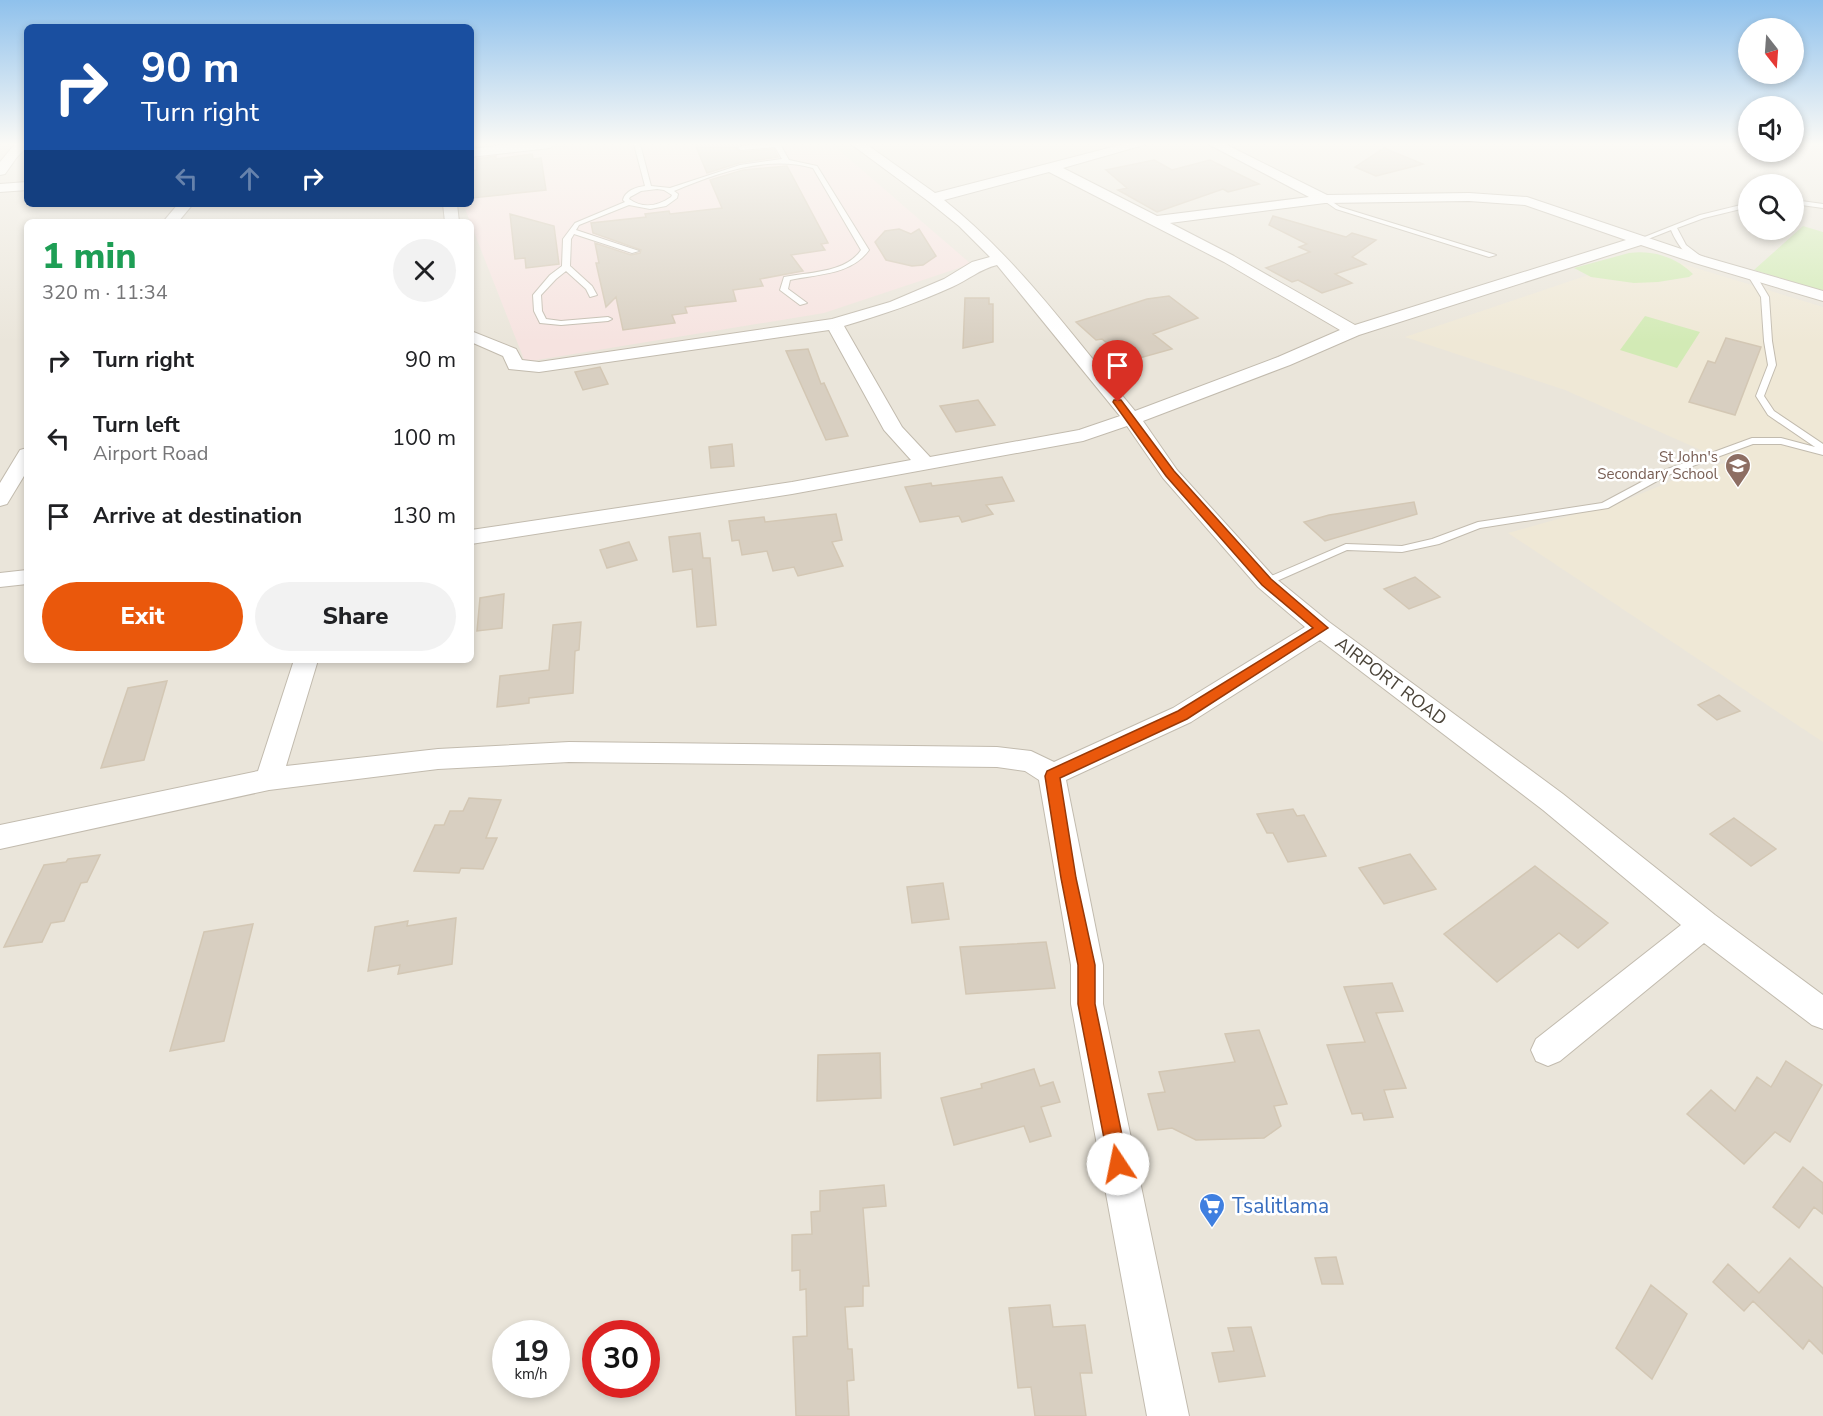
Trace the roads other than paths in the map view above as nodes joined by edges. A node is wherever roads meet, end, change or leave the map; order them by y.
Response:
1 (611, 210) edge
2 (841, 210) edge
3 (948, 210) edge
4 (1133, 210) edge
5 (1224, 210) edge
6 (1348, 210) edge
7 (1554, 210) edge
8 (1727, 210) edge
9 (1154, 221) junction
10 (1673, 227) junction
11 (572, 231) junction
12 (1641, 240) junction
13 (635, 251) dead end
14 (1492, 255) dead end
15 (1001, 259) junction
16 (1700, 260) junction
17 (566, 267) junction
18 (1751, 274) junction
19 (593, 295) dead end
20 (1823, 296) edge
21 (803, 303) dead end
22 (608, 319) dead end
23 (834, 324) junction
24 (1353, 331) junction
25 (474, 337) edge
26 (1132, 419) junction
27 (1823, 450) edge
28 (24, 459) edge
29 (924, 462) junction
30 (0, 500) edge
31 (474, 537) edge
32 (24, 577) edge
33 (0, 580) edge
34 (1266, 582) junction
35 (1321, 628) junction
36 (305, 663) edge
37 (1052, 776) junction
38 (269, 779) junction
39 (0, 837) edge
40 (1704, 926) junction
41 (1823, 1014) edge
42 (1548, 1050) dead end
43 (1168, 1416) edge

1 - 11 lane
2 - 21 lane
3 - 15 street, AIRPORT ROAD
4 - 9 street
5 - 9 street
6 - 14 lane
7 - 12 street
8 - 10 lane
9 - 24 street
10 - 12 lane
10 - 16 lane
11 - 13 lane
11 - 17 lane
12 - 16 street
12 - 24 street
15 - 23 street
15 - 26 street, AIRPORT ROAD
16 - 18 street
17 - 19 lane
17 - 22 lane
18 - 20 street
18 - 27 lane
23 - 25 street
23 - 29 street
24 - 26 street
26 - 29 street
26 - 34 street, AIRPORT ROAD
27 - 34 lane
28 - 30 street
29 - 31 street
32 - 33 street
34 - 35 street, AIRPORT ROAD
35 - 37 street
35 - 40 street, AIRPORT ROAD
36 - 38 street
37 - 38 street
37 - 43 street
38 - 39 street
40 - 41 street, AIRPORT ROAD
40 - 42 street

